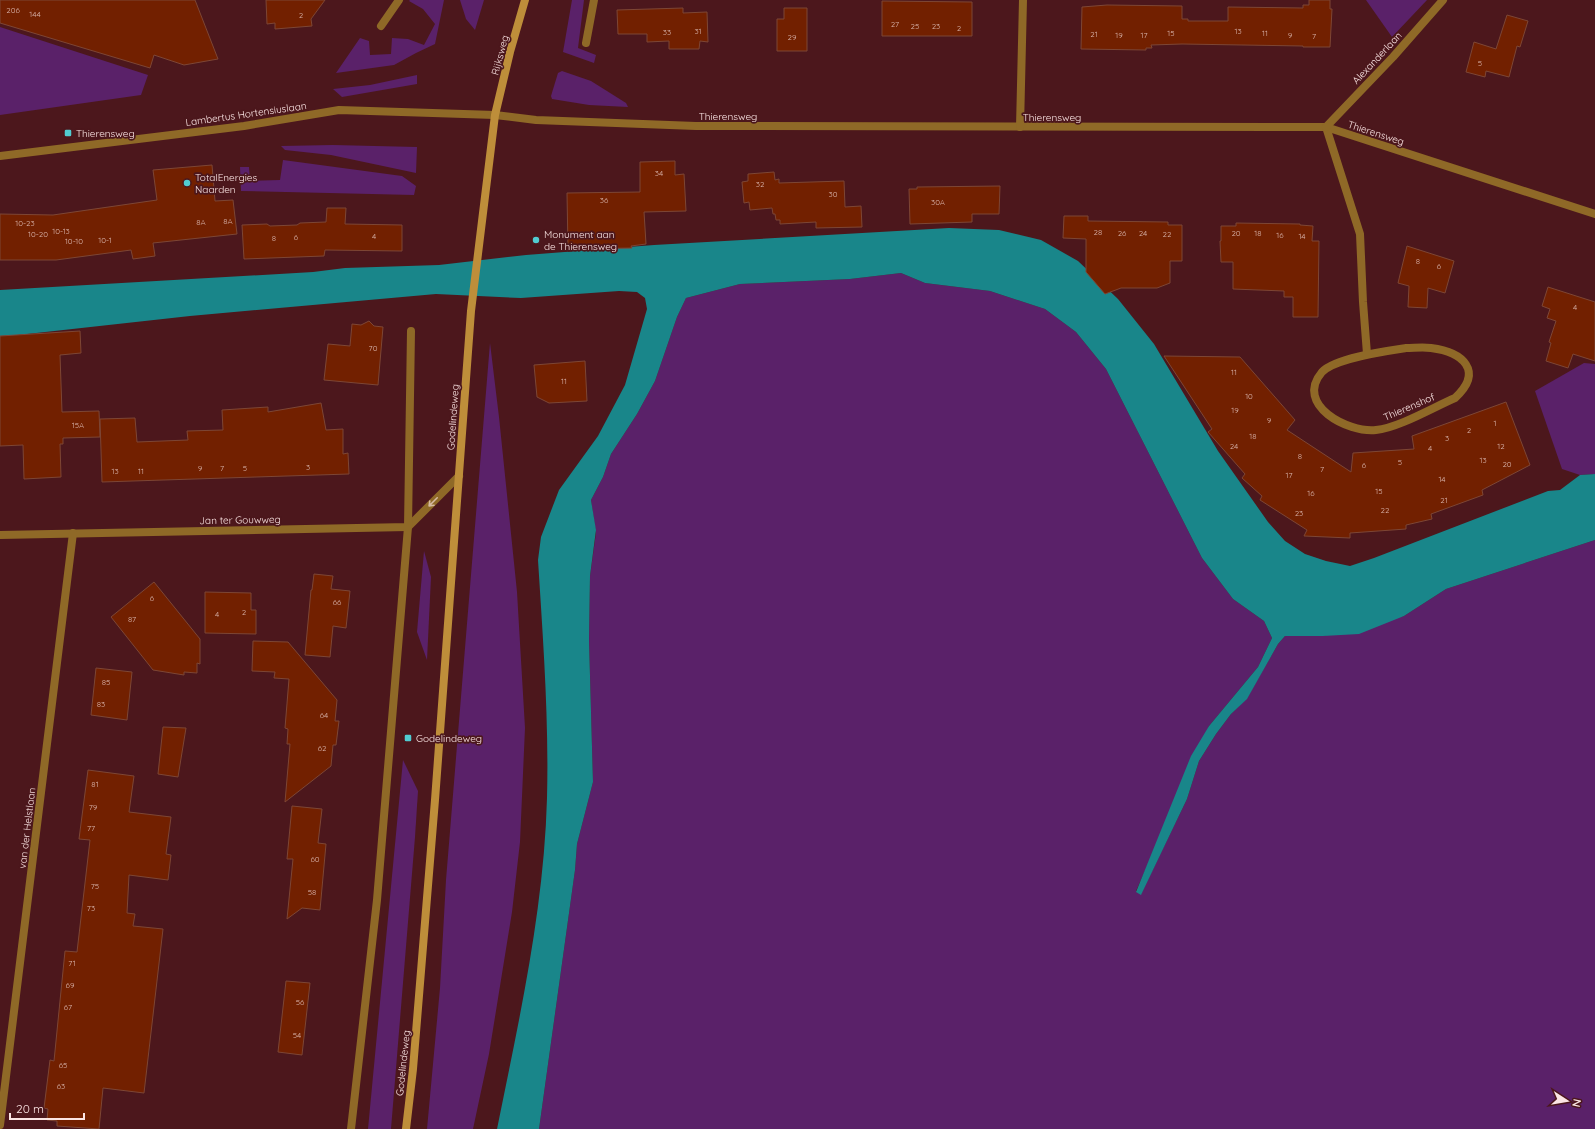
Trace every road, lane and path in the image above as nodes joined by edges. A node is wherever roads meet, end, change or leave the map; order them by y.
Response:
1 (399, 0) edge
2 (525, 0) edge
3 (594, 0) edge
4 (1023, 0) edge
5 (1443, 0) edge
6 (380, 26) dead end
7 (586, 43) dead end
8 (495, 115) junction
9 (1020, 127) junction
10 (1326, 128) junction
11 (0, 156) edge
12 (1595, 214) edge
13 (411, 331) dead end
14 (1367, 354) junction
15 (459, 476) junction
16 (408, 527) junction
17 (73, 533) junction
18 (0, 535) edge
19 (0, 1125) edge
20 (351, 1129) edge
21 (406, 1129) edge

1 - 6 street
2 - 8 main road, Rijksweg
3 - 7 street
4 - 9 street
5 - 10 street, Alexanderlaan
8 - 9 street, Thierensweg
8 - 11 street, Lambertus Hortensiuslaan
8 - 15 main road, Godelindeweg
9 - 10 street, Thierensweg
10 - 12 street, Thierensweg
10 - 14 street
13 - 16 street
14 - 14 street, Thierenshof
15 -> 16 street
15 - 21 main road, Godelindeweg
16 - 17 street, Jan ter Gouwweg
16 - 20 street
17 - 18 street, Jan ter Gouwweg
17 - 19 street, van der Helstlaan

